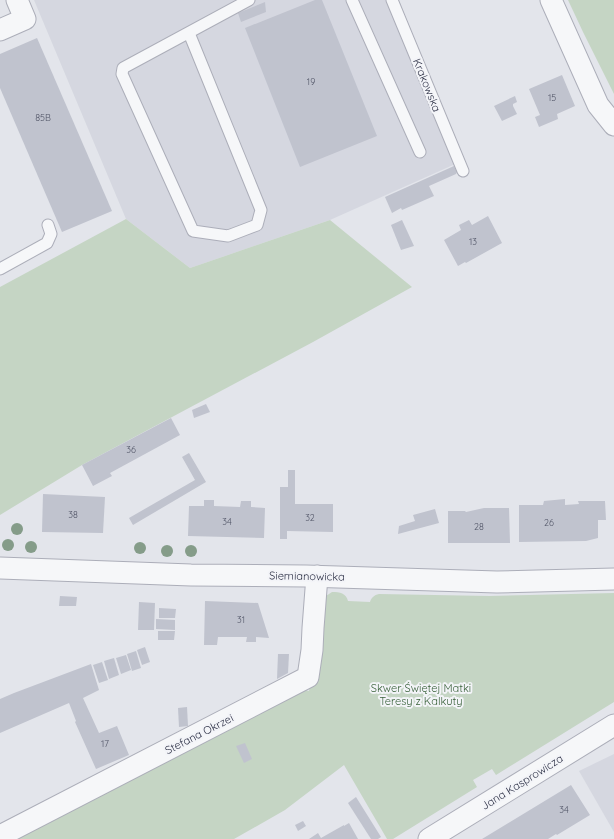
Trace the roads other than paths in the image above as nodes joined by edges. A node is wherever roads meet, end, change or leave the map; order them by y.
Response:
1 (17, 0) edge
2 (249, 0) edge
3 (352, 0) edge
4 (392, 0) edge
5 (552, 0) edge
6 (0, 30) edge
7 (189, 32) junction
8 (614, 125) edge
9 (420, 152) dead end
10 (463, 171) dead end
11 (48, 225) dead end
12 (0, 269) edge
13 (0, 568) edge
14 (318, 576) junction
15 (614, 580) edge
16 (614, 724) edge
17 (0, 836) edge
18 (429, 839) edge

1 - 6 street
2 - 7 lane
3 - 9 lane
4 - 10 lane, Krakowska
5 - 8 street
7 - 7 lane
11 - 12 lane
13 - 14 street, Siemianowicka
14 - 15 street, Siemianowicka
14 - 17 street, Stefana Okrzei
16 - 18 street, Jana Kasprowicza

